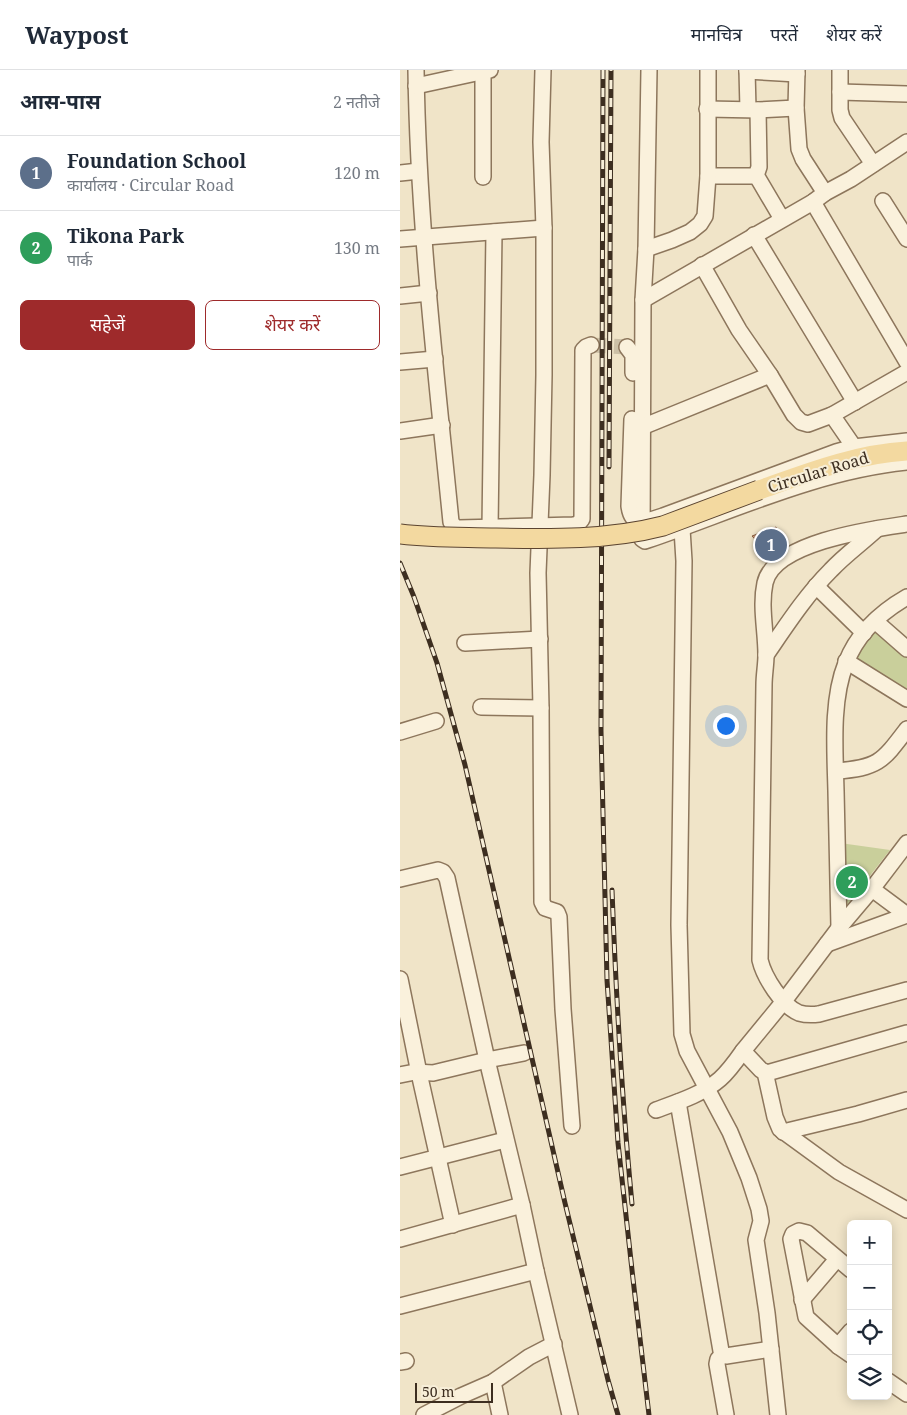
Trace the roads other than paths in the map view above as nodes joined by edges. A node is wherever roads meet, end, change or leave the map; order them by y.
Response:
1 (416, 70) edge
2 (543, 70) edge
3 (649, 70) edge
4 (708, 70) edge
5 (840, 70) edge
6 (486, 71) edge
7 (747, 71) edge
8 (797, 72) edge
9 (416, 86) junction
10 (840, 92) junction
11 (906, 96) edge
12 (796, 108) junction
13 (707, 109) junction
14 (753, 109) junction
15 (907, 142) edge
16 (873, 164) junction
17 (419, 172) junction
18 (400, 173) edge
19 (708, 176) junction
20 (756, 176) junction
21 (483, 177) dead end
22 (819, 198) junction
23 (883, 201) dead end
24 (782, 219) junction
25 (544, 228) junction
26 (494, 232) junction
27 (754, 235) junction
28 (424, 237) junction
29 (400, 239) edge
30 (907, 239) edge
31 (646, 249) junction
32 (702, 265) junction
33 (429, 293) junction
34 (400, 296) edge
35 (643, 300) junction
36 (591, 346) dead end
37 (627, 347) dead end
38 (435, 359) junction
39 (400, 362) edge
40 (907, 362) edge
41 (907, 372) edge
42 (770, 375) junction
43 (854, 402) junction
44 (832, 415) junction
45 (442, 425) junction
46 (642, 427) junction
47 (400, 431) edge
48 (907, 441) edge
49 (854, 447) junction
50 (907, 450) edge
51 (907, 462) edge
52 (642, 522) junction
53 (907, 524) edge
54 (540, 527) junction
55 (490, 528) junction
56 (878, 528) junction
57 (682, 529) junction
58 (400, 534) edge
59 (816, 586) junction
60 (907, 597) edge
61 (875, 621) junction
62 (864, 633) junction
63 (540, 639) junction
64 (465, 643) dead end
65 (907, 649) edge
66 (766, 655) junction
67 (846, 661) junction
68 (907, 699) edge
69 (481, 707) dead end
70 (541, 708) junction
71 (436, 721) dead end
72 (907, 729) edge
73 (400, 732) edge
74 (836, 770) junction
75 (907, 843) edge
76 (400, 879) edge
77 (872, 889) junction
78 (907, 915) edge
79 (839, 928) junction
80 (827, 944) junction
81 (400, 979) edge
82 (907, 990) edge
83 (784, 1001) junction
84 (907, 1033) edge
85 (742, 1051) junction
86 (524, 1054) dead end
87 (487, 1060) junction
88 (765, 1072) junction
89 (419, 1073) junction
90 (400, 1075) edge
91 (706, 1088) junction
92 (907, 1100) edge
93 (678, 1102) junction
94 (656, 1110) dead end
95 (572, 1126) dead end
96 (783, 1132) junction
97 (505, 1140) junction
98 (438, 1157) junction
99 (400, 1167) edge
100 (522, 1205) junction
101 (907, 1210) edge
102 (453, 1226) junction
103 (400, 1240) edge
104 (837, 1259) junction
105 (847, 1267) edge
106 (536, 1271) junction
107 (802, 1300) junction
108 (401, 1302) edge
109 (847, 1336) edge
110 (554, 1344) junction
111 (838, 1346) junction
112 (771, 1349) junction
113 (847, 1352) edge
114 (723, 1355) junction
115 (493, 1382) junction
116 (892, 1384) edge
117 (907, 1394) edge
118 (424, 1415) edge
119 (500, 1415) edge
120 (570, 1415) edge
121 (726, 1415) edge
122 (778, 1415) edge

1 - 9 street
2 - 25 street
3 - 31 street
4 - 13 street
5 - 10 street
6 - 9 street
6 - 21 street
7 - 8 street
7 - 14 street
8 - 12 street
9 - 17 street
10 - 11 street
10 - 16 street
12 - 14 street
12 - 22 street
13 - 14 street
13 - 19 street
14 - 20 street
15 - 16 street
16 - 22 street
17 - 18 street
17 - 28 street
19 - 20 street
19 - 31 street
20 - 24 street
22 - 24 street
22 - 40 street
23 - 30 street
24 - 27 street
25 - 26 street
25 - 54 street
26 - 28 street
26 - 55 street
27 - 32 street
27 - 43 street
28 - 29 street
28 - 33 street
31 - 35 street
32 - 35 street
32 - 42 street
33 - 34 street
33 - 38 street
35 - 46 street
36 - 54 street
37 - 52 street
38 - 39 street
38 - 45 street
41 - 43 street
42 - 44 street
42 - 46 street
43 - 44 street
44 - 49 street
45 - 47 street
45 - 55 street
46 - 52 street
48 - 49 street
49 - 52 street
50 - 58 main road, Circular Road, bridge
51 - 57 street
52 - 57 street
53 - 56 street
54 - 55 street
54 - 63 street
56 - 59 street
56 - 66 street
57 - 91 street
59 - 62 street
59 - 66 street
60 - 61 street
61 - 62 street
61 - 65 street
62 - 67 street
63 - 64 street
63 - 70 street
66 - 83 street
67 - 68 street
67 - 74 street
69 - 70 street
70 - 95 street
71 - 73 street
72 - 74 street
74 - 79 street
75 - 77 street
76 - 87 street
77 - 78 street
77 - 79 street
78 - 80 street
79 - 80 street
80 - 83 street
81 - 89 street
82 - 83 street
83 - 85 street
84 - 88 street
85 - 88 street
85 - 91 street
86 - 87 street
87 - 89 street
87 - 97 street
88 - 96 street
89 - 90 street
89 - 98 street
91 - 93 street
91 - 112 street
92 - 96 street
93 - 94 street
93 - 114 street
96 - 101 street
97 - 98 street
97 - 100 street
98 - 99 street
98 - 102 street
100 - 102 street
100 - 106 street
102 - 103 street
104 - 105 street
104 - 107 street
104 - 107 street
106 - 108 street
106 - 110 street
107 - 111 street
109 - 111 street
110 - 115 street
110 - 120 street
111 - 113 street
112 - 114 street
112 - 122 street
114 - 121 street
115 - 118 street
115 - 119 street
116 - 117 street

